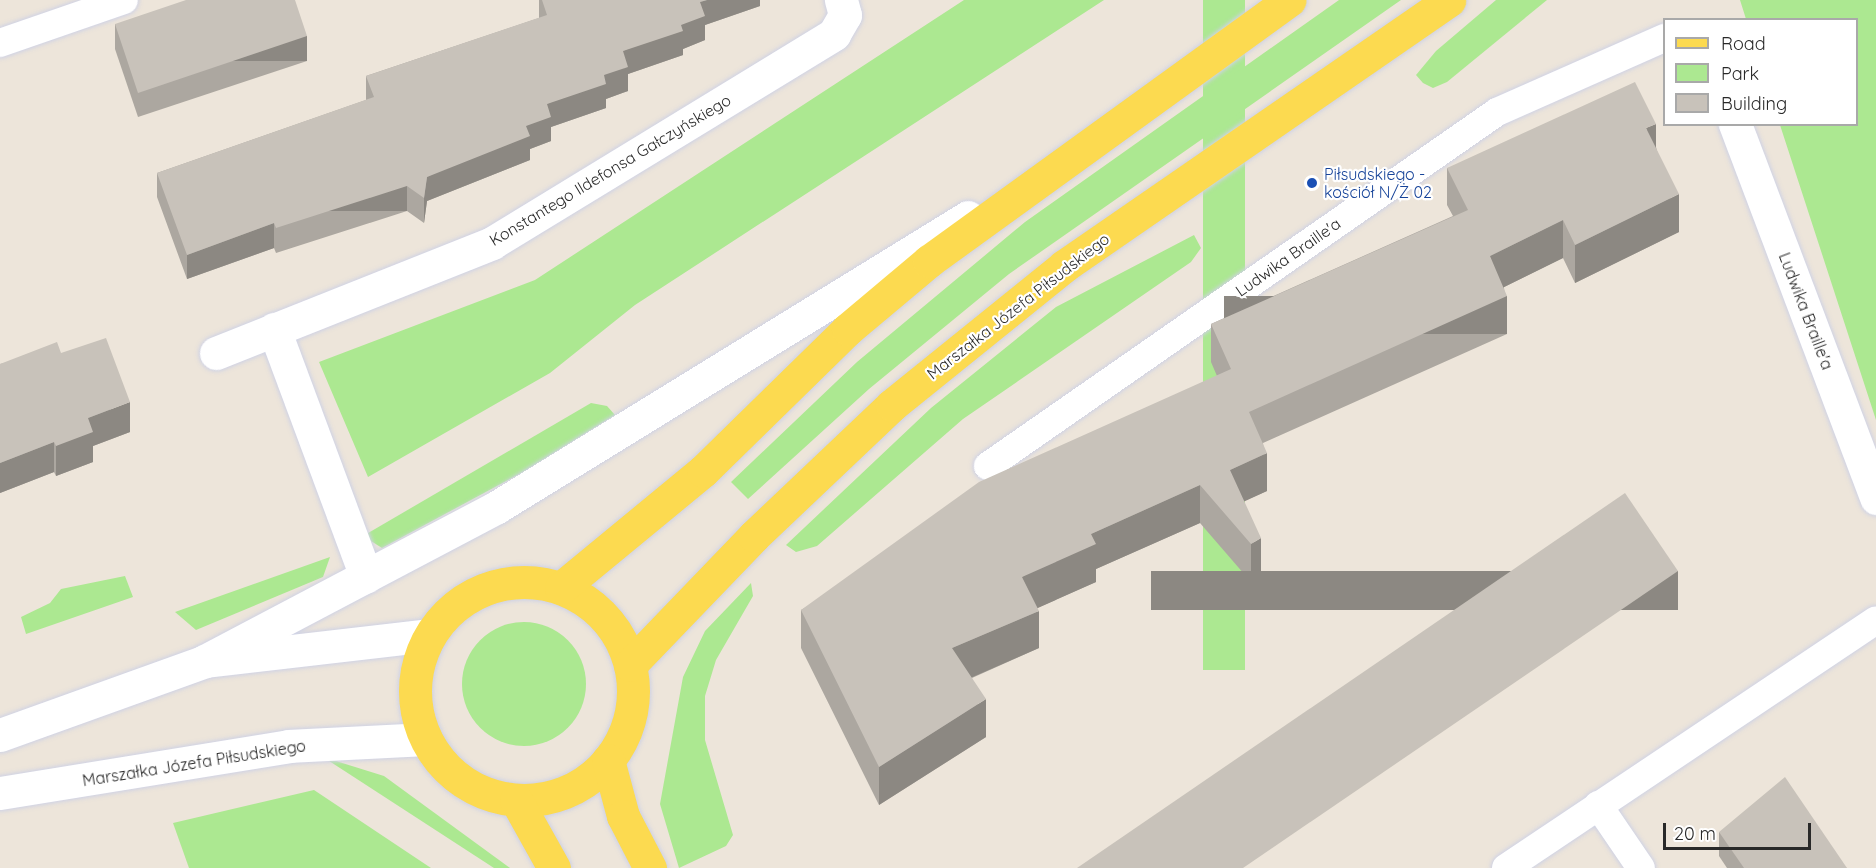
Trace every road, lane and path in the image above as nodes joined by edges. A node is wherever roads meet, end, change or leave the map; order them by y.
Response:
1 (124, 0) edge
2 (841, 0) edge
3 (1290, 0) edge
4 (1449, 0) edge
5 (1663, 39) edge
6 (0, 43) edge
7 (1736, 126) edge
8 (1070, 154) junction
9 (274, 329) junction
10 (216, 352) dead end
11 (988, 466) dead end
12 (1876, 498) edge
13 (366, 576) junction
14 (561, 588) junction
15 (1876, 620) edge
16 (430, 635) junction
17 (205, 661) junction
18 (630, 665) junction
19 (0, 735) edge
20 (425, 739) junction
21 (608, 760) junction
22 (0, 793) edge
23 (516, 800) junction
24 (1598, 805) junction
25 (554, 868) edge
26 (650, 868) edge
27 (1506, 868) edge
28 (1641, 868) edge

1 - 6 lane
2 - 9 street, Konstantego Ildefonsa Gałczyńskiego
3 - 8 main road
4 - 18 main road, Marszałka Józefa Piłsudskiego
5 - 11 lane, Ludwika Braille'a
7 - 12 street, Ludwika Braille'a
8 - 13 street
8 - 14 main road
9 - 10 street, Konstantego Ildefonsa Gałczyńskiego
9 - 13 street
13 - 17 street
14 - 16 main road
14 - 18 main road
15 - 24 lane
16 - 17 street
16 - 20 main road
17 - 19 street
18 - 21 main road
20 - 22 street, Marszałka Józefa Piłsudskiego
20 - 23 main road
21 - 23 main road
21 - 26 main road
23 - 25 main road
24 - 27 lane
24 - 28 lane

